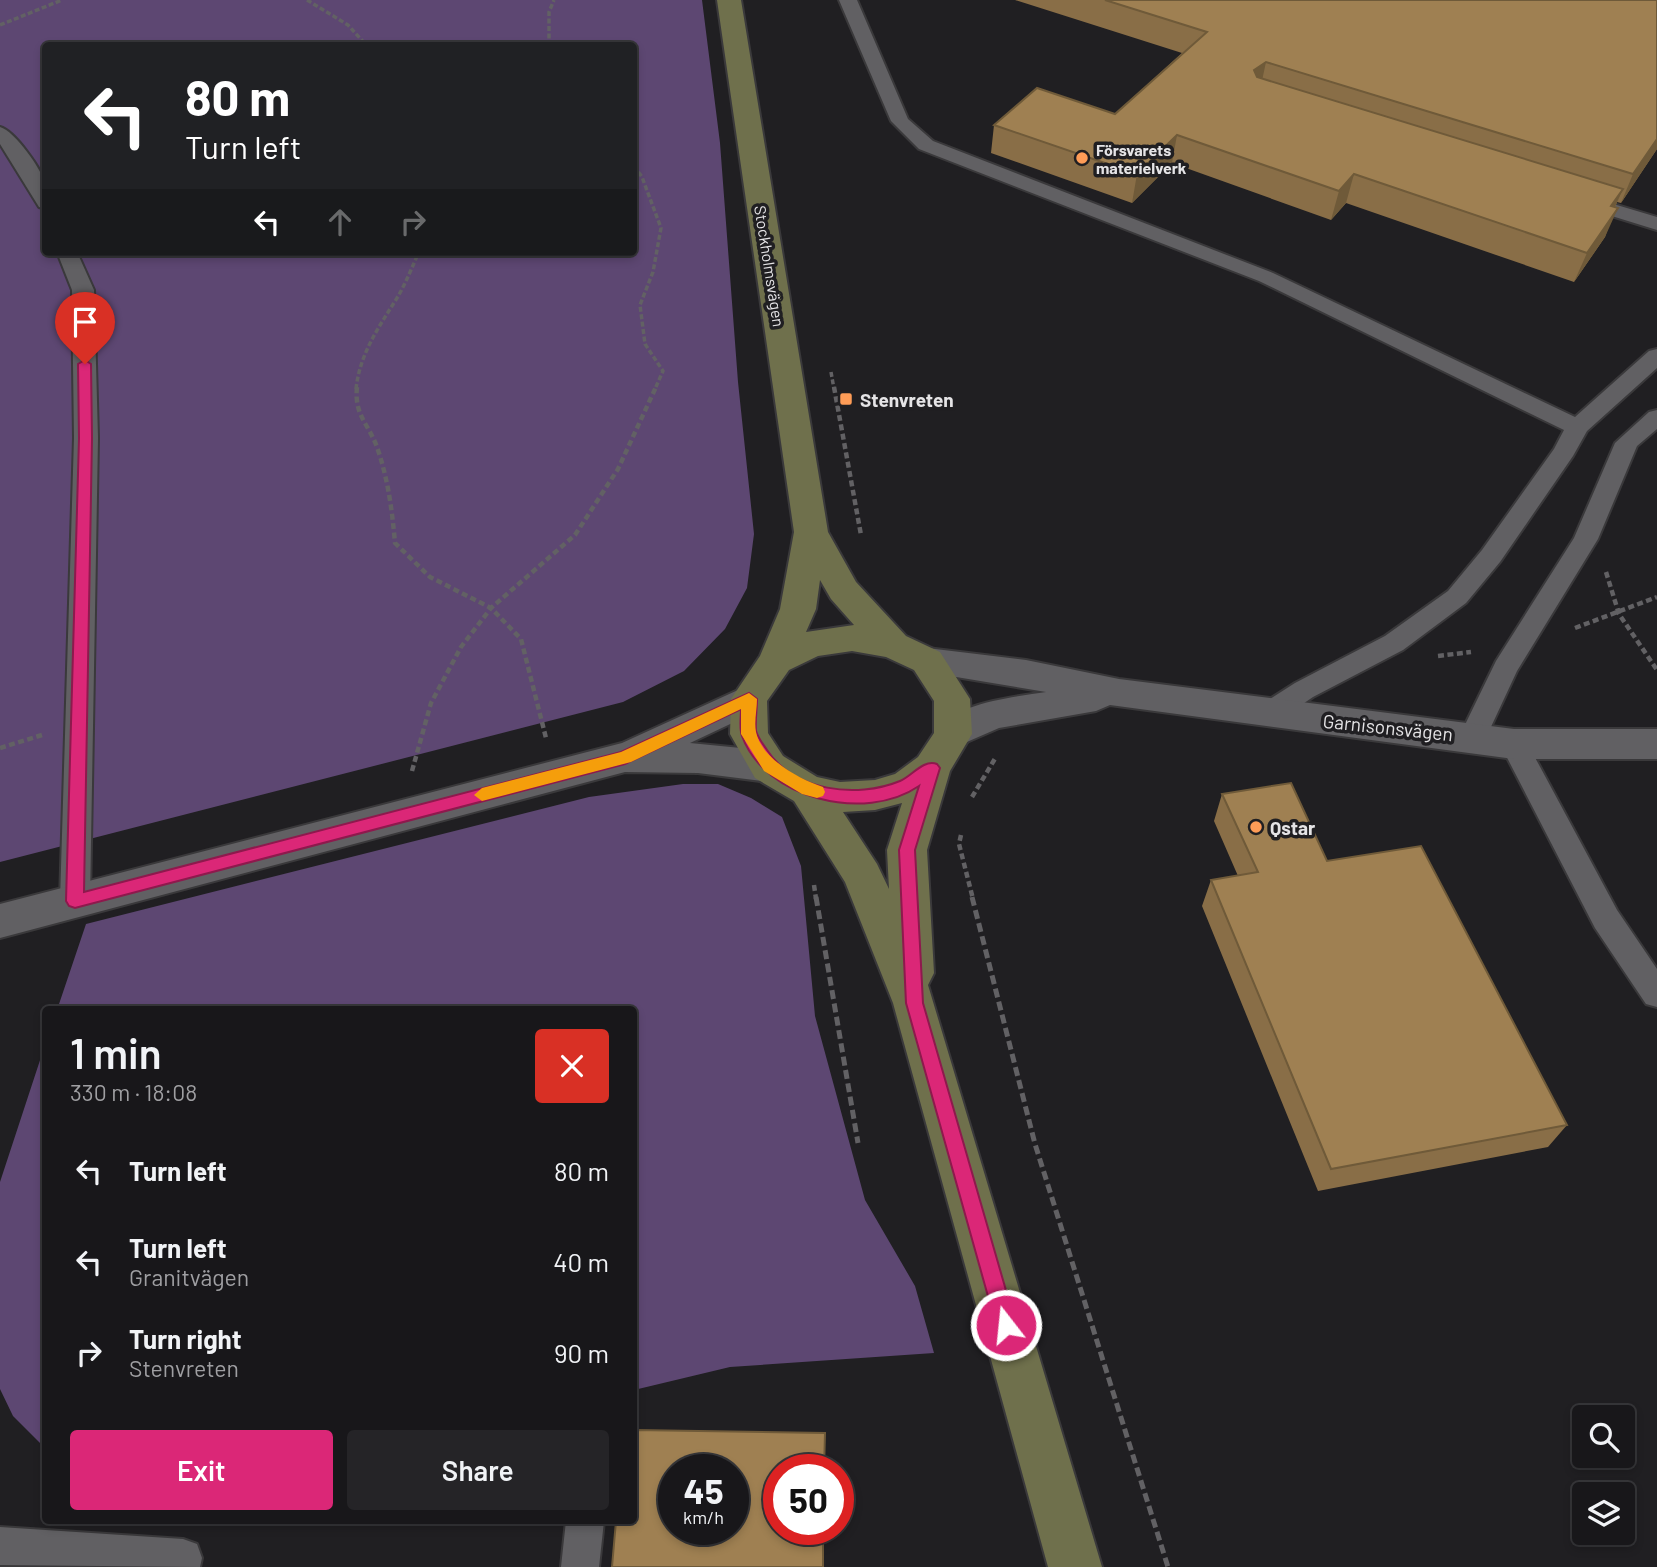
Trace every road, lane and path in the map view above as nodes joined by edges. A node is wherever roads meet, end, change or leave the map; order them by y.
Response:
1 (62, 0) edge
2 (307, 0) edge
3 (554, 0) edge
4 (729, 0) edge
5 (848, 0) edge
6 (0, 25) edge
7 (365, 42) edge
8 (549, 42) edge
9 (0, 134) edge
10 (637, 170) edge
11 (42, 195) edge
12 (1564, 195) edge
13 (1657, 224) edge
14 (69, 256) edge
15 (417, 256) edge
16 (1657, 356) edge
17 (1657, 417) edge
18 (1577, 427) junction
19 (811, 532) junction
20 (1586, 539) junction
21 (491, 608) junction
22 (893, 645) junction
23 (776, 661) junction
24 (927, 661) junction
25 (1657, 670) edge
26 (1119, 693) junction
27 (749, 699) junction
28 (1272, 711) junction
29 (953, 734) junction
30 (1473, 737) junction
31 (1514, 744) junction
32 (1657, 744) edge
33 (548, 745) dead end
34 (625, 757) junction
35 (769, 767) junction
36 (932, 768) junction
37 (409, 781) dead end
38 (808, 790) junction
39 (813, 877) dead end
40 (75, 901) junction
41 (0, 921) edge
42 (1657, 995) edge
43 (914, 1003) junction
44 (858, 1143) dead end
45 (585, 1524) edge
46 (0, 1546) edge
47 (181, 1567) edge
48 (580, 1567) edge
49 (1075, 1567) edge

1 - 6 path
2 - 7 path
3 - 8 path
4 - 19 main road, Stockholmsvägen
5 - 18 lane
9 - 11 lane
10 - 21 path
12 - 13 lane
14 - 40 lane
15 - 21 path
16 - 18 lane
17 - 20 lane
18 - 28 lane
19 - 22 main road, Stockholmsvägen
19 - 23 main road, Stockholmsvägen
20 - 25 path
20 - 30 lane
21 - 33 path
21 - 37 path
22 - 23 main road
22 - 24 main road
23 - 27 main road
24 - 26 street, Garnisonsvägen
24 - 29 main road
26 - 28 street, Garnisonsvägen
26 - 29 street, Garnisonsvägen
27 - 34 street
27 - 35 main road
28 - 30 street, Garnisonsvägen
29 - 36 main road
30 - 31 street, Garnisonsvägen
31 - 32 street, Garnisonsvägen
31 - 42 lane
34 - 35 street
34 - 40 street
35 - 38 main road
36 - 38 main road
36 - 43 main road
38 - 43 main road
39 - 44 path
40 - 41 street
43 - 49 main road
45 - 48 lane
46 - 47 lane

